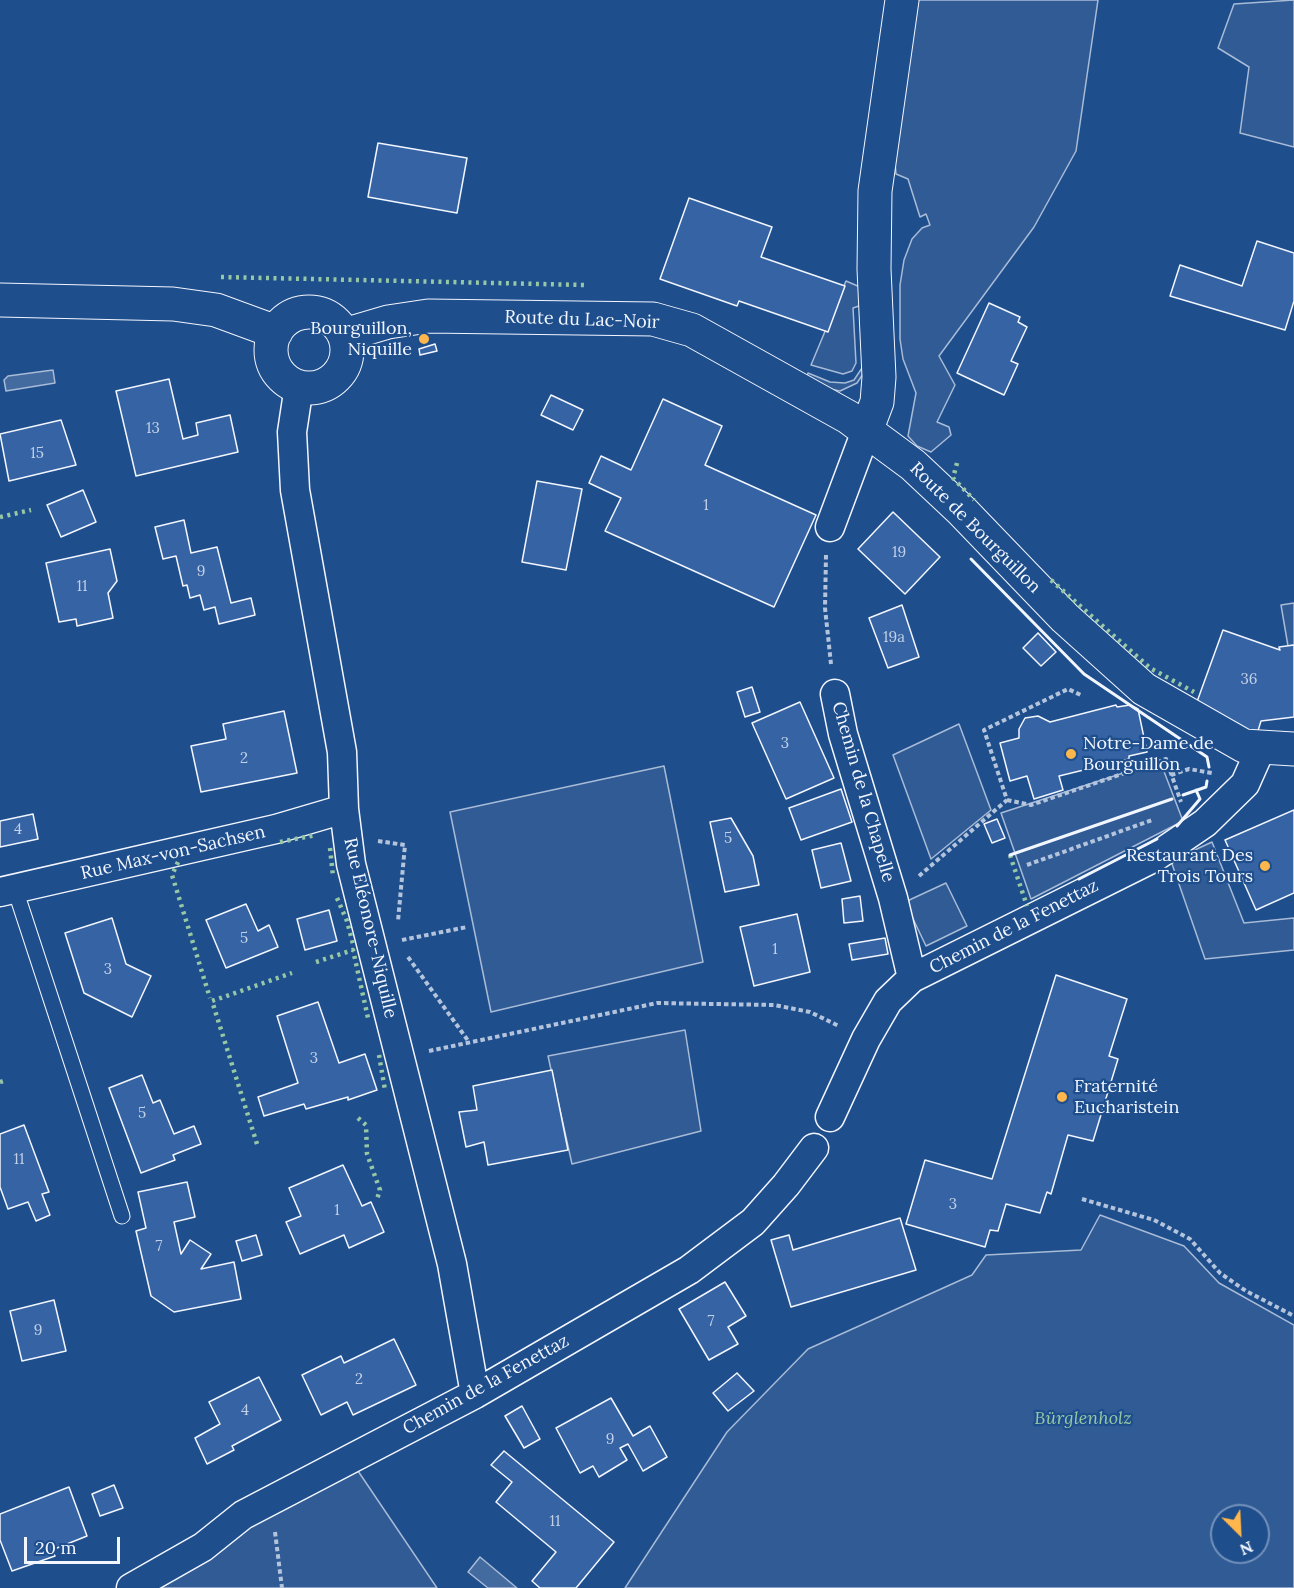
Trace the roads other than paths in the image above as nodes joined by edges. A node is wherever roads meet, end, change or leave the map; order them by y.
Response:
1 (902, 0) edge
2 (0, 300) edge
3 (276, 332) junction
4 (344, 335) junction
5 (299, 386) junction
6 (866, 431) junction
7 (830, 527) road end
8 (835, 694) road end
9 (1261, 748) junction
10 (1294, 748) edge
11 (346, 823) junction
12 (8, 891) edge
13 (912, 978) junction
14 (830, 1117) dead end
15 (813, 1148) dead end
16 (122, 1216) dead end
17 (475, 1394) junction
18 (131, 1588) edge

1 - 6 main road
2 - 3 main road
3 - 4 main road
3 - 5 main road
4 - 5 main road
4 - 6 main road, Route du Lac-Noir
5 - 11 street, Rue Eléonore-Niquille
6 - 7 street
6 - 9 main road, Route de Bourguillon
8 - 13 street, Chemin de la Chapelle
9 - 10 main road, Route de Bourguillon
9 - 13 street, Chemin de la Fenettaz
11 - 12 street, Rue Max-von-Sachsen
11 - 17 street, Rue Eléonore-Niquille
12 - 16 lane
13 - 14 street, Chemin de la Fenettaz
15 - 17 street, Chemin de la Fenettaz
17 - 18 street, Chemin de la Fenettaz

